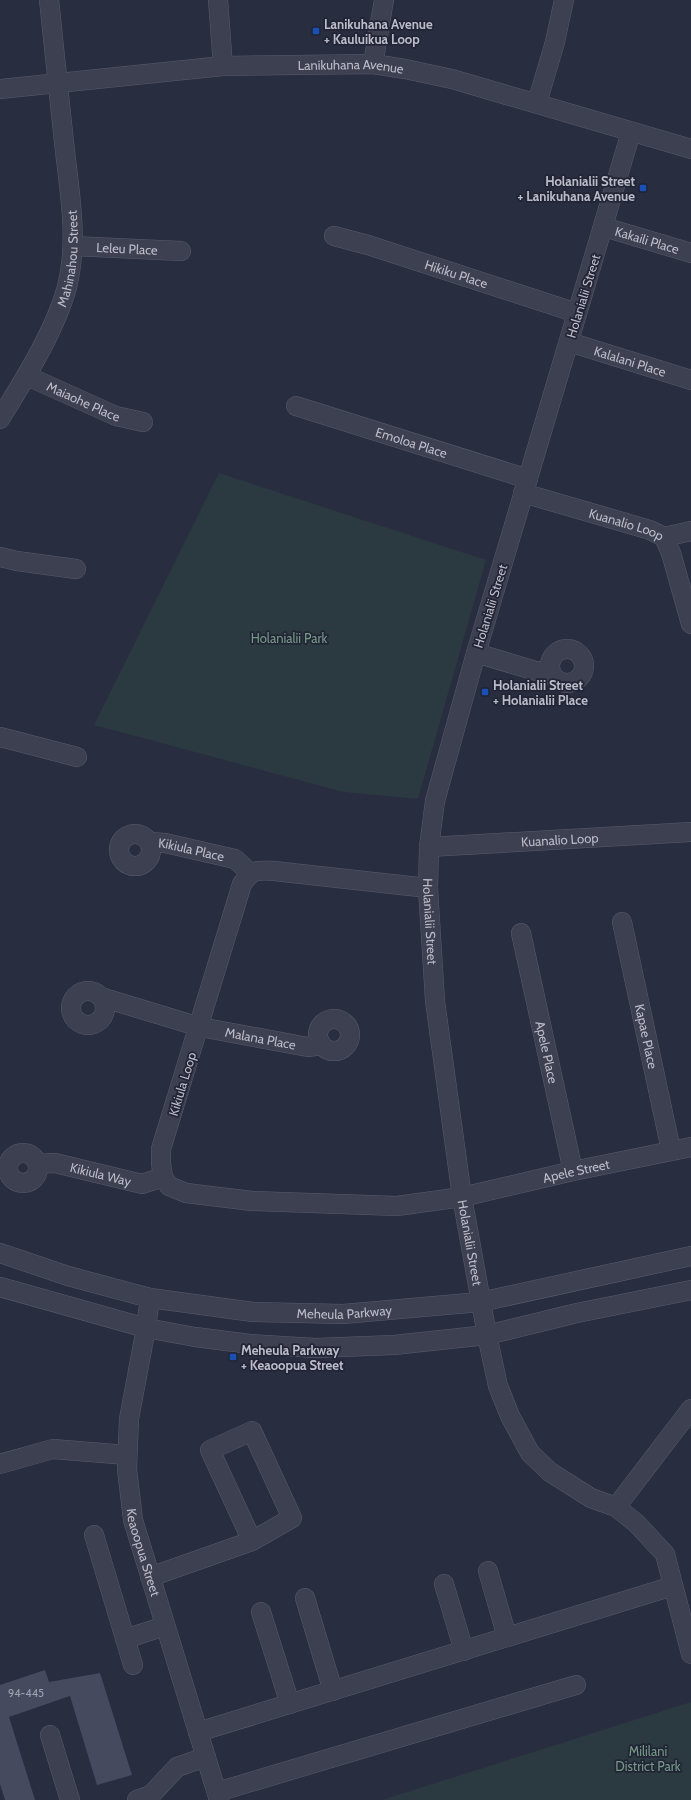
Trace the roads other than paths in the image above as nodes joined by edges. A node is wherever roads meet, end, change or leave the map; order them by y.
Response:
1 (49, 0) edge
2 (218, 0) edge
3 (384, 0) edge
4 (564, 0) edge
5 (373, 64) junction
6 (223, 66) junction
7 (57, 83) junction
8 (0, 90) edge
9 (537, 103) junction
10 (631, 132) junction
11 (691, 149) edge
12 (604, 227) junction
13 (334, 236) dead end
14 (73, 246) junction
15 (181, 250) dead end
16 (691, 253) edge
17 (577, 313) junction
18 (568, 342) junction
19 (27, 376) junction
20 (691, 380) edge
21 (296, 406) dead end
22 (0, 419) edge
23 (143, 422) dead end
24 (525, 486) junction
25 (691, 531) edge
26 (664, 537) junction
27 (0, 557) edge
28 (76, 569) dead end
29 (691, 624) edge
30 (476, 653) junction
31 (550, 672) dead end
32 (0, 737) edge
33 (77, 757) dead end
34 (691, 832) edge
35 (150, 842) dead end
36 (429, 847) junction
37 (250, 873) junction
38 (428, 888) junction
39 (622, 922) dead end
40 (521, 934) dead end
41 (101, 997) dead end
42 (200, 1027) junction
43 (322, 1045) dead end
44 (691, 1146) edge
45 (671, 1150) junction
46 (38, 1164) dead end
47 (573, 1170) junction
48 (163, 1177) junction
49 (462, 1197) junction
50 (0, 1253) edge
51 (691, 1256) edge
52 (0, 1286) edge
53 (691, 1290) edge
54 (150, 1298) junction
55 (480, 1302) junction
56 (146, 1328) junction
57 (487, 1335) junction
58 (691, 1409) edge
59 (127, 1455) junction
60 (0, 1464) edge
61 (616, 1507) junction
62 (94, 1536) dead end
63 (252, 1541) junction
64 (488, 1571) dead end
65 (150, 1577) junction
66 (444, 1584) dead end
67 (673, 1586) junction
68 (305, 1598) dead end
69 (261, 1612) dead end
70 (165, 1626) junction
71 (507, 1637) junction
72 (125, 1639) junction
73 (464, 1651) junction
74 (691, 1654) edge
75 (133, 1665) dead end
76 (576, 1685) dead end
77 (333, 1691) junction
78 (290, 1704) junction
79 (198, 1732) junction
80 (50, 1735) dead end
81 (206, 1757) junction
82 (218, 1796) edge
83 (70, 1800) edge
84 (137, 1800) edge

1 - 7 street, Mahinahou Street
2 - 6 street
3 - 5 street
4 - 9 street
5 - 6 street, Lanikuhana Avenue
5 - 9 street, Lanikuhana Avenue
6 - 7 street, Lanikuhana Avenue
7 - 8 street, Lanikuhana Avenue
7 - 14 street, Mahinahou Street
9 - 10 street, Lanikuhana Avenue
10 - 11 street, Lanikuhana Avenue
10 - 12 street, Holanialii Street
12 - 16 street, Kakaili Place
12 - 17 street, Holanialii Street
13 - 17 street, Hikiku Place
14 - 15 street, Leleu Place
14 - 19 street, Mahinahou Street
17 - 18 street, Holanialii Street
18 - 20 street, Kalalani Place
18 - 24 street, Holanialii Street
19 - 22 street, Mahinahou Street
19 - 23 street, Maiaohe Place
21 - 24 street, Emoloa Place
24 - 26 street, Kuanalio Loop
24 - 30 street, Holanialii Street
25 - 26 street
26 - 29 street, Kuanalio Loop
27 - 28 street
30 - 31 street
30 - 36 street, Holanialii Street
32 - 33 street
34 - 36 street, Kuanalio Loop
35 - 37 street, Kikiula Place
36 - 38 street, Holanialii Street
37 - 38 street
37 - 42 street, Kikiula Loop
38 - 49 street, Holanialii Street
39 - 45 street, Kapae Place
40 - 47 street, Apele Place
41 - 42 street, Malana Place
42 - 43 street, Malana Place
42 - 48 street, Kikiula Loop
44 - 45 street, Apele Street
45 - 47 street, Apele Street
46 - 48 street, Kikiula Way
47 - 49 street, Apele Street
48 - 49 street
49 - 55 street, Holanialii Street
50 - 54 street, Meheula Parkway
51 - 55 street, Meheula Parkway
52 - 56 street
53 - 57 street
54 - 55 street, Meheula Parkway
54 - 56 street, Keaoopua Street
55 - 57 street, Holanialii Street
56 - 57 street
56 - 59 street, Keaoopua Street
57 - 61 street, Holanialii Street
58 - 61 street
59 - 60 street
59 - 65 street, Keaoopua Street
61 - 67 street, Holanialii Street
62 - 72 street
63 - 63 street
63 - 65 street
64 - 71 street
65 - 70 street, Keaoopua Street
66 - 73 street
67 - 71 street
67 - 74 street, Holanialii Street
68 - 77 street
69 - 78 street
70 - 72 street
70 - 79 street, Keaoopua Street
71 - 73 street
72 - 75 street
73 - 77 street
76 - 82 street
77 - 78 street
78 - 79 street
79 - 81 street, Keaoopua Street
80 - 83 street
81 - 82 street, Keaoopua Street
81 - 84 street

